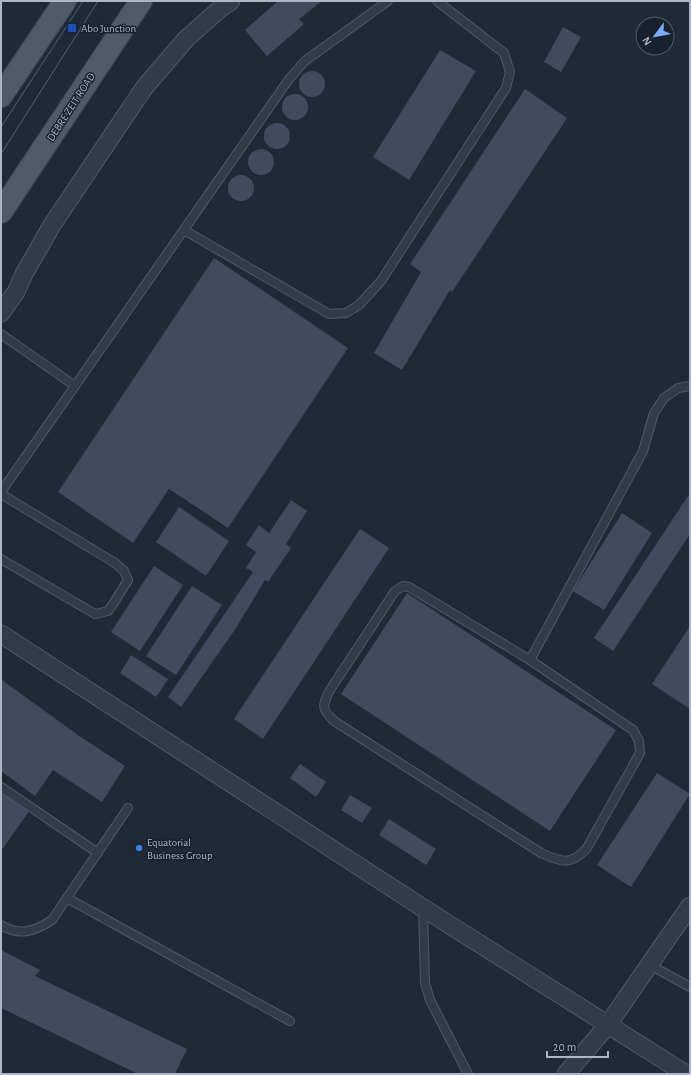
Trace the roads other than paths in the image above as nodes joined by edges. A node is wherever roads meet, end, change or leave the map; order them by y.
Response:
1 (65, 1) edge
2 (140, 1) edge
3 (231, 1) edge
4 (388, 1) edge
5 (437, 1) edge
6 (1, 96) edge
7 (1, 212) edge
8 (184, 230) junction
9 (1, 313) edge
10 (1, 334) edge
11 (74, 386) junction
12 (690, 386) edge
13 (1, 493) edge
14 (1, 559) edge
15 (1, 634) edge
16 (530, 660) junction
17 (1, 787) edge
18 (128, 808) dead end
19 (98, 853) junction
20 (67, 898) junction
21 (690, 906) edge
22 (423, 908) junction
23 (1, 925) edge
24 (650, 964) junction
25 (690, 987) edge
26 (290, 1021) dead end
27 (607, 1026) junction
28 (468, 1074) edge
29 (566, 1074) edge
30 (686, 1074) edge

1 - 6 main road
2 - 7 main road, DEBRE ZEIT ROAD
3 - 9 street
4 - 8 lane
5 - 8 lane
8 - 11 lane
10 - 11 lane
11 - 13 lane
12 - 16 lane
13 - 14 lane
15 - 22 street
16 - 16 lane
17 - 19 lane
18 - 19 lane
19 - 20 lane
20 - 23 lane
20 - 26 lane
21 - 24 street
22 - 27 street
22 - 28 lane
24 - 25 lane
24 - 27 street
27 - 29 street
27 - 30 street

